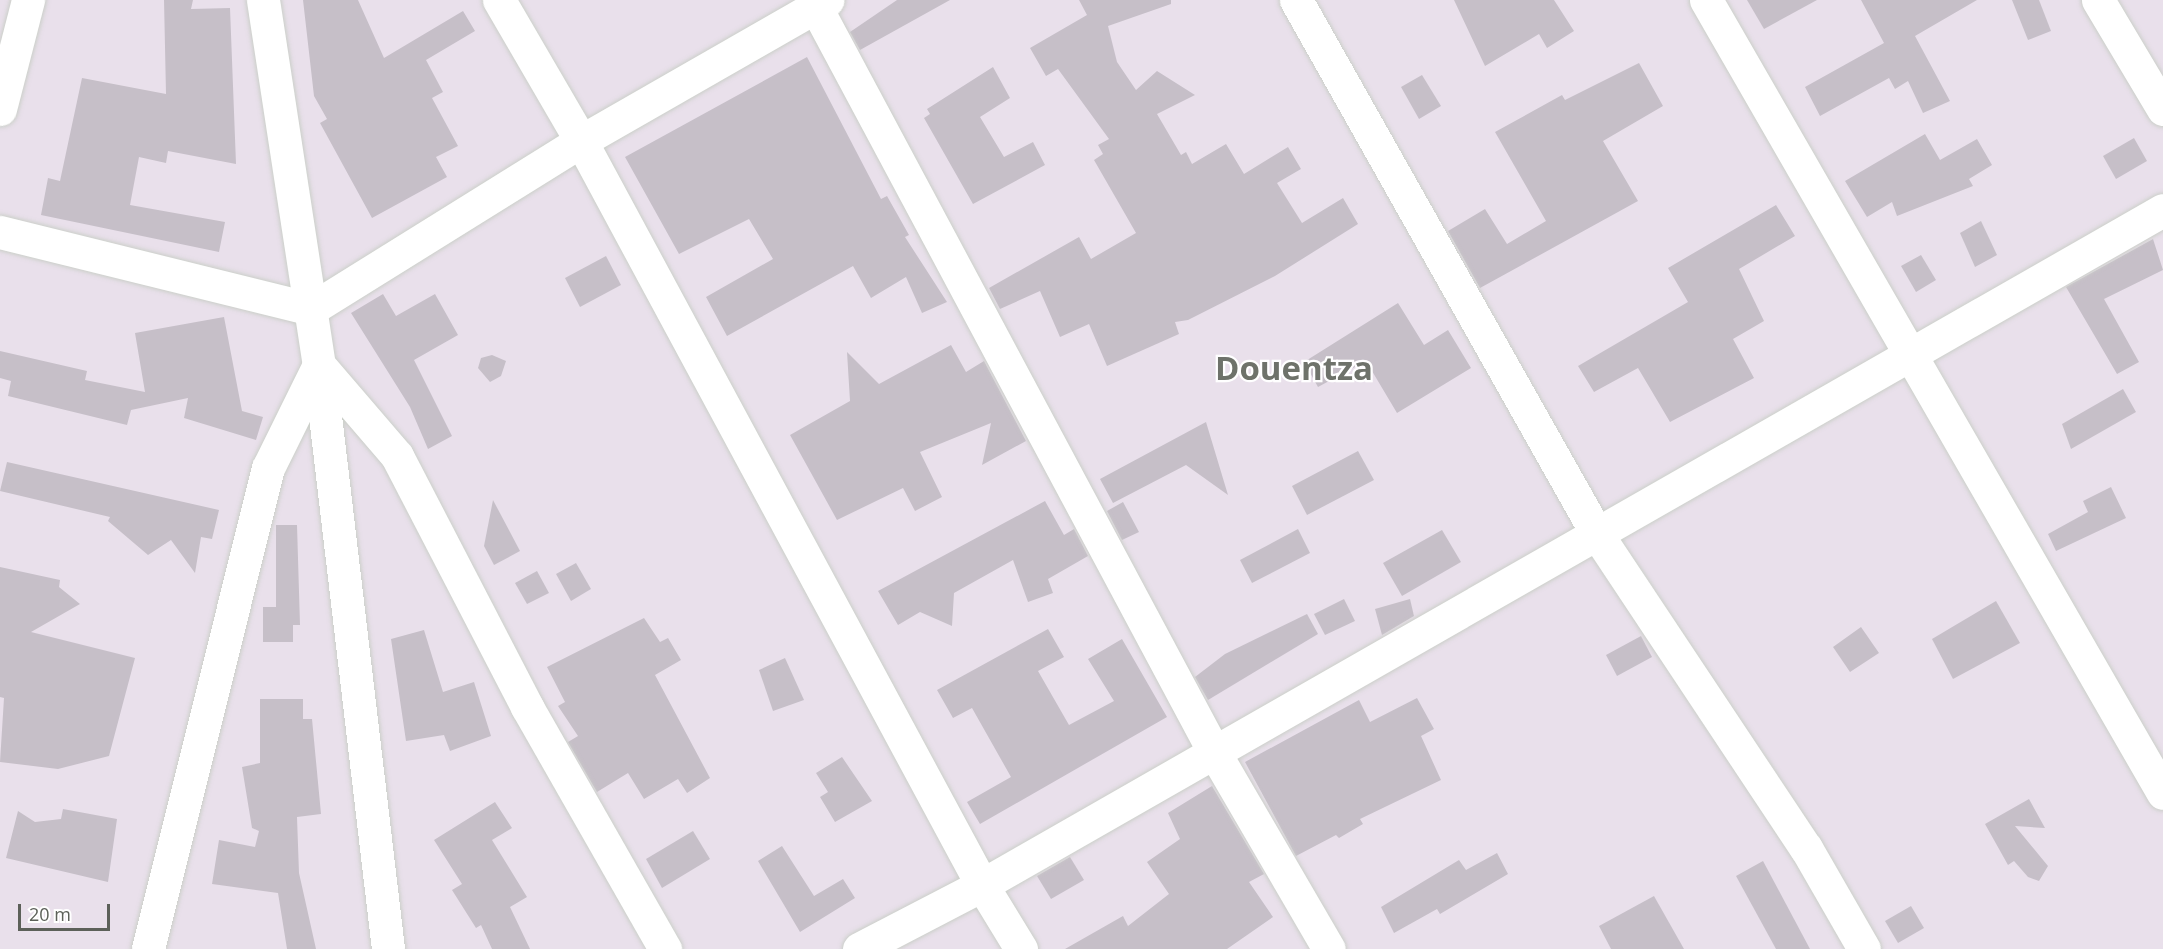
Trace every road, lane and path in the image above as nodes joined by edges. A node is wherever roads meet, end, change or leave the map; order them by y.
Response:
1 (28, 0) edge
2 (263, 0) edge
3 (499, 0) edge
4 (1296, 0) edge
5 (1706, 0) edge
6 (2098, 0) edge
7 (818, 2) edge
8 (0, 109) edge
9 (2163, 109) edge
10 (581, 141) junction
11 (2163, 210) edge
12 (0, 232) edge
13 (311, 309) junction
14 (1910, 356) junction
15 (319, 365) junction
16 (1597, 534) junction
17 (1213, 750) junction
18 (2163, 793) edge
19 (982, 885) junction
20 (148, 949) edge
21 (388, 949) edge
22 (665, 949) edge
23 (859, 949) edge
24 (1021, 949) edge
25 (1329, 949) edge
26 (1864, 949) edge

1 - 8 street
2 - 13 street
3 - 10 street
4 - 16 street
5 - 14 street
6 - 9 street
7 - 10 street
7 - 17 street
10 - 13 street
10 - 19 street
11 - 14 street
12 - 13 street
13 - 15 street
14 - 16 street
14 - 18 street
15 - 20 street
15 - 21 street
15 - 22 street
16 - 17 street
16 - 26 street
17 - 19 street
17 - 25 street
19 - 23 street
19 - 24 street

